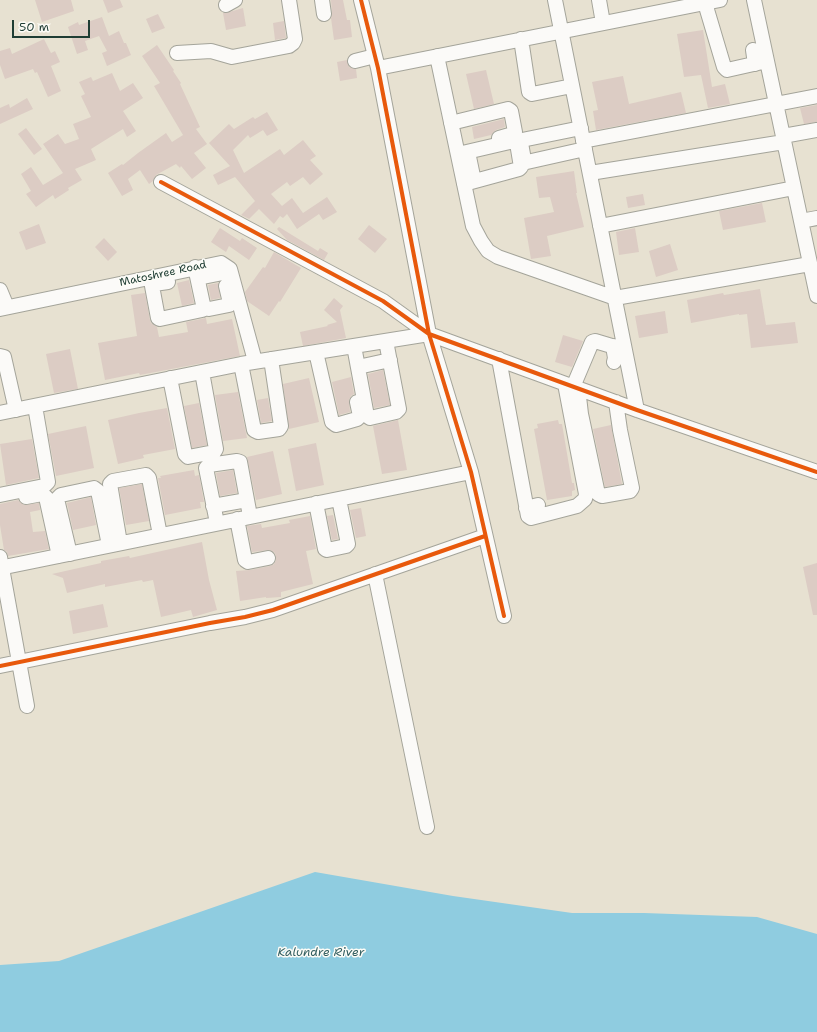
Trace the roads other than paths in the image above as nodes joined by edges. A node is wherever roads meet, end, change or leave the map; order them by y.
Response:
1 (289, 0) edge
2 (322, 0) edge
3 (361, 0) edge
4 (555, 0) edge
5 (598, 0) edge
6 (720, 0) edge
7 (754, 0) edge
8 (697, 3) edge
9 (324, 14) dead end
10 (603, 23) junction
11 (561, 32) junction
12 (521, 39) junction
13 (177, 53) dead end
14 (436, 56) junction
15 (758, 59) junction
16 (355, 60) dead end
17 (377, 62) junction
18 (572, 86) junction
19 (817, 96) edge
20 (776, 104) junction
21 (456, 122) junction
22 (817, 130) edge
23 (783, 139) junction
24 (583, 140) junction
25 (462, 151) junction
26 (590, 173) junction
27 (161, 182) dead end
28 (469, 182) junction
29 (794, 188) junction
30 (817, 218) edge
31 (801, 221) junction
32 (600, 226) junction
33 (812, 247) edge
34 (810, 264) junction
35 (222, 268) junction
36 (0, 290) edge
37 (817, 295) edge
38 (615, 298) junction
39 (3, 308) edge
40 (209, 309) dead end
41 (429, 334) junction
42 (386, 341) junction
43 (351, 346) junction
44 (619, 348) junction
45 (316, 352) junction
46 (0, 356) edge
47 (271, 359) junction
48 (499, 359) junction
49 (390, 360) junction
50 (614, 362) dead end
51 (248, 363) junction
52 (358, 367) junction
53 (202, 372) junction
54 (170, 378) junction
55 (572, 386) junction
56 (616, 402) junction
57 (35, 406) junction
58 (16, 410) junction
59 (637, 410) junction
60 (0, 413) edge
61 (471, 472) junction
62 (817, 472) edge
63 (2, 495) edge
64 (247, 500) junction
65 (340, 505) junction
66 (213, 506) junction
67 (317, 510) junction
68 (243, 518) junction
69 (217, 523) junction
70 (160, 535) junction
71 (485, 536) junction
72 (115, 544) junction
73 (64, 555) junction
74 (268, 558) dead end
75 (1, 564) edge
76 (375, 574) junction
77 (5, 613) edge
78 (504, 616) dead end
79 (41, 660) junction
80 (19, 662) junction
81 (0, 666) edge
82 (23, 688) junction
83 (26, 706) dead end
84 (427, 827) dead end

1 - 13 street
2 - 9 street
3 - 17 street
4 - 11 street
5 - 10 street
6 - 8 street
7 - 15 street
8 - 10 street
8 - 15 street
10 - 11 street
11 - 12 street
11 - 18 street
12 - 14 street
12 - 18 street
14 - 17 street
14 - 21 street
15 - 20 street
16 - 17 street
17 - 41 street
18 - 24 street
19 - 20 street
20 - 23 street
20 - 24 street
21 - 25 street
21 - 25 street
22 - 23 street
23 - 26 street
23 - 29 street
24 - 26 street
25 - 28 street
25 - 28 street
26 - 32 street
27 - 41 street
28 - 38 street
29 - 31 street
29 - 32 street
30 - 31 street
31 - 33 street
32 - 38 street
33 - 34 street
34 - 37 street
34 - 38 street
35 - 39 street, Matoshree Road
35 - 40 street
35 - 51 street, Matoshree Road
36 - 39 street
38 - 44 street
41 - 42 street
41 - 48 street
41 - 61 street
42 - 43 street
42 - 49 street
43 - 45 street
43 - 45 street
43 - 52 street
44 - 50 street
44 - 55 street
44 - 59 street
45 - 47 street
46 - 58 street
47 - 51 street
47 - 51 street, Matoshree Road
48 - 55 street
48 - 55 street
49 - 52 street
49 - 52 street
51 - 53 street
53 - 54 street
53 - 54 street
54 - 57 street
55 - 56 street
55 - 56 street
56 - 59 street
57 - 58 street
57 - 63 street
58 - 60 street
59 - 62 street
61 - 65 street
61 - 71 street
63 - 73 street
64 - 66 street
64 - 66 street
64 - 68 street
65 - 67 street
65 - 67 street
66 - 69 street
67 - 68 street
68 - 69 street
68 - 74 street
69 - 70 street
70 - 72 street
70 - 72 street
71 - 76 street
71 - 78 street
72 - 73 street
72 - 73 street
73 - 75 street
75 - 77 street
76 - 79 street
76 - 84 street
77 - 80 street
79 - 80 street
79 - 82 street
80 - 81 street
80 - 82 street
82 - 83 street

